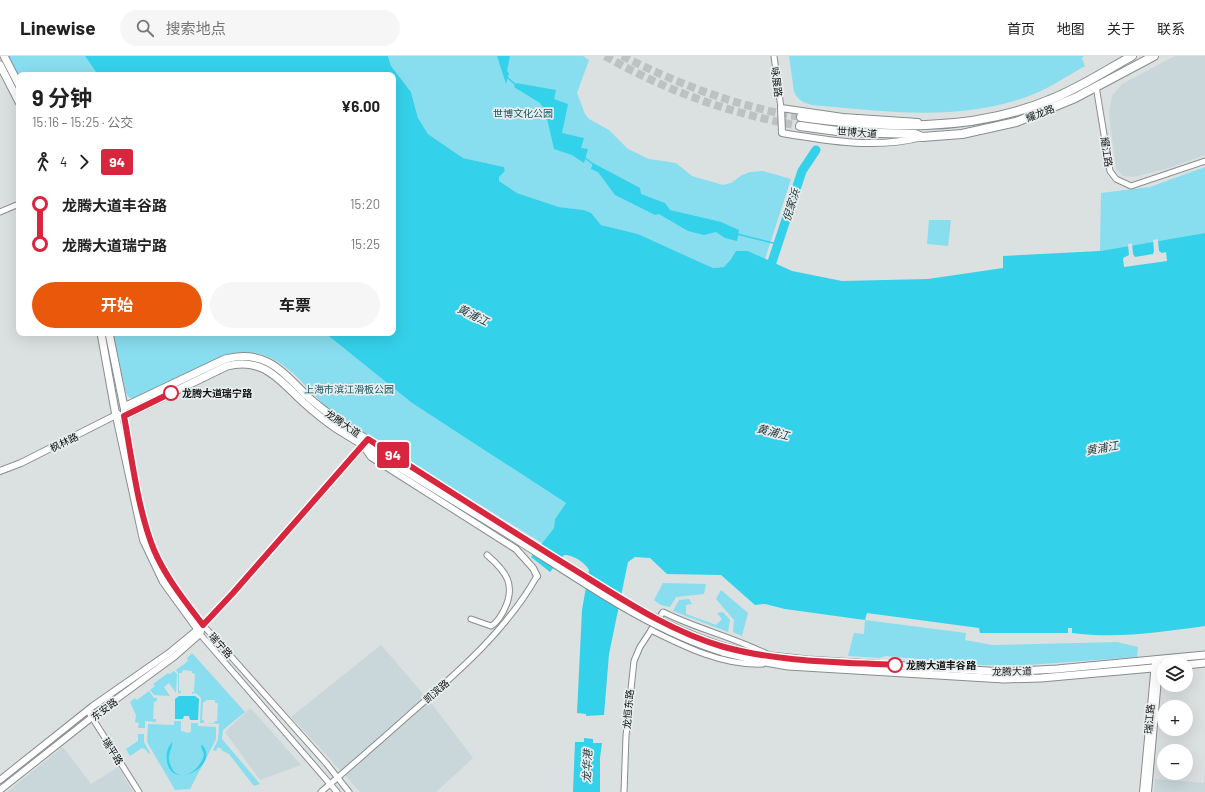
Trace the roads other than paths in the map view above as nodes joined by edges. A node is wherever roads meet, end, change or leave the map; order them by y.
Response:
1 (4, 56) edge
2 (774, 56) edge
3 (1132, 56) edge
4 (1154, 56) edge
5 (0, 65) edge
6 (1094, 77) junction
7 (16, 80) edge
8 (1096, 86) junction
9 (16, 96) edge
10 (781, 108) junction
11 (937, 124) junction
12 (915, 125) joint
13 (919, 136) junction
14 (1205, 161) edge
15 (16, 205) edge
16 (0, 212) edge
17 (102, 336) edge
18 (110, 336) edge
19 (124, 407) junction
20 (116, 416) junction
21 (124, 416) junction
22 (368, 439) junction
23 (363, 446) junction
24 (0, 471) edge
25 (442, 491) junction
26 (486, 555) dead end
27 (537, 576) joint
28 (471, 619) dead end
29 (203, 625) junction
30 (651, 630) junction
31 (199, 632) junction
32 (1205, 655) edge
33 (770, 660) junction
34 (1156, 660) joint
35 (1205, 663) edge
36 (1193, 664) edge
37 (1157, 667) edge
38 (1157, 683) edge
39 (1157, 690) edge
40 (88, 711) junction
41 (92, 717) junction
42 (338, 777) junction
43 (0, 780) edge
44 (331, 783) junction
45 (0, 790) edge
46 (139, 792) edge
47 (321, 792) edge
48 (337, 792) edge
49 (349, 792) edge
50 (624, 792) edge
51 (1143, 792) edge
52 (1148, 792) edge

1 - 7 main road
2 - 10 street, 咏展路
3 - 6 main road, 耀龙路
4 - 8 main road, 耀龙路
5 - 9 main road
6 - 8 street, 耀江路
6 - 11 main road, 耀龙路
8 - 13 main road, 耀龙路
8 - 14 street, 耀江路
10 - 11 street
10 - 13 street
11 - 12 main road, 耀龙路
12 - 13 main road, 世博大道
15 - 16 street
17 - 20 main road, 瑞宁路
18 - 19 main road, 瑞宁路
19 - 20 street, 枫林路
19 - 21 street, 瑞宁路
19 - 22 main road, 龙腾大道
20 - 21 main road, 龙腾大道
20 - 24 street, 枫林路
20 - 31 street, 瑞宁路
21 - 23 main road, 龙腾大道
21 - 29 street, 瑞宁路
22 - 23 street, 东安路
22 - 25 main road, 龙腾大道
23 - 25 main road, 龙腾大道
23 - 27 street
23 - 29 street, 东安路
25 - 33 main road, 龙腾大道, bridge
26 - 28 street
27 - 42 street, 凯滨路
29 - 31 street, 东安路
29 - 42 street, 瑞宁路
30 - 33 street
30 - 33 street, 龙恒东路
30 - 50 street, 龙恒东路
31 - 40 street, 东安路
31 - 41 street, 东安路
31 - 44 street, 瑞宁路
32 - 34 main road, 龙腾大道
33 - 34 main road, 龙腾大道
33 - 37 main road, 龙腾大道
35 - 36 main road
38 - 51 street, 瑞江路
39 - 52 street, 瑞江路
40 - 41 street, 瑞平路
40 - 43 street, 东安路
41 - 45 street, 东安路
41 - 46 street, 瑞平路
42 - 44 street, 凯滨路
42 - 49 street, 瑞宁路
44 - 47 street, 凯滨路
44 - 48 street, 瑞宁路

